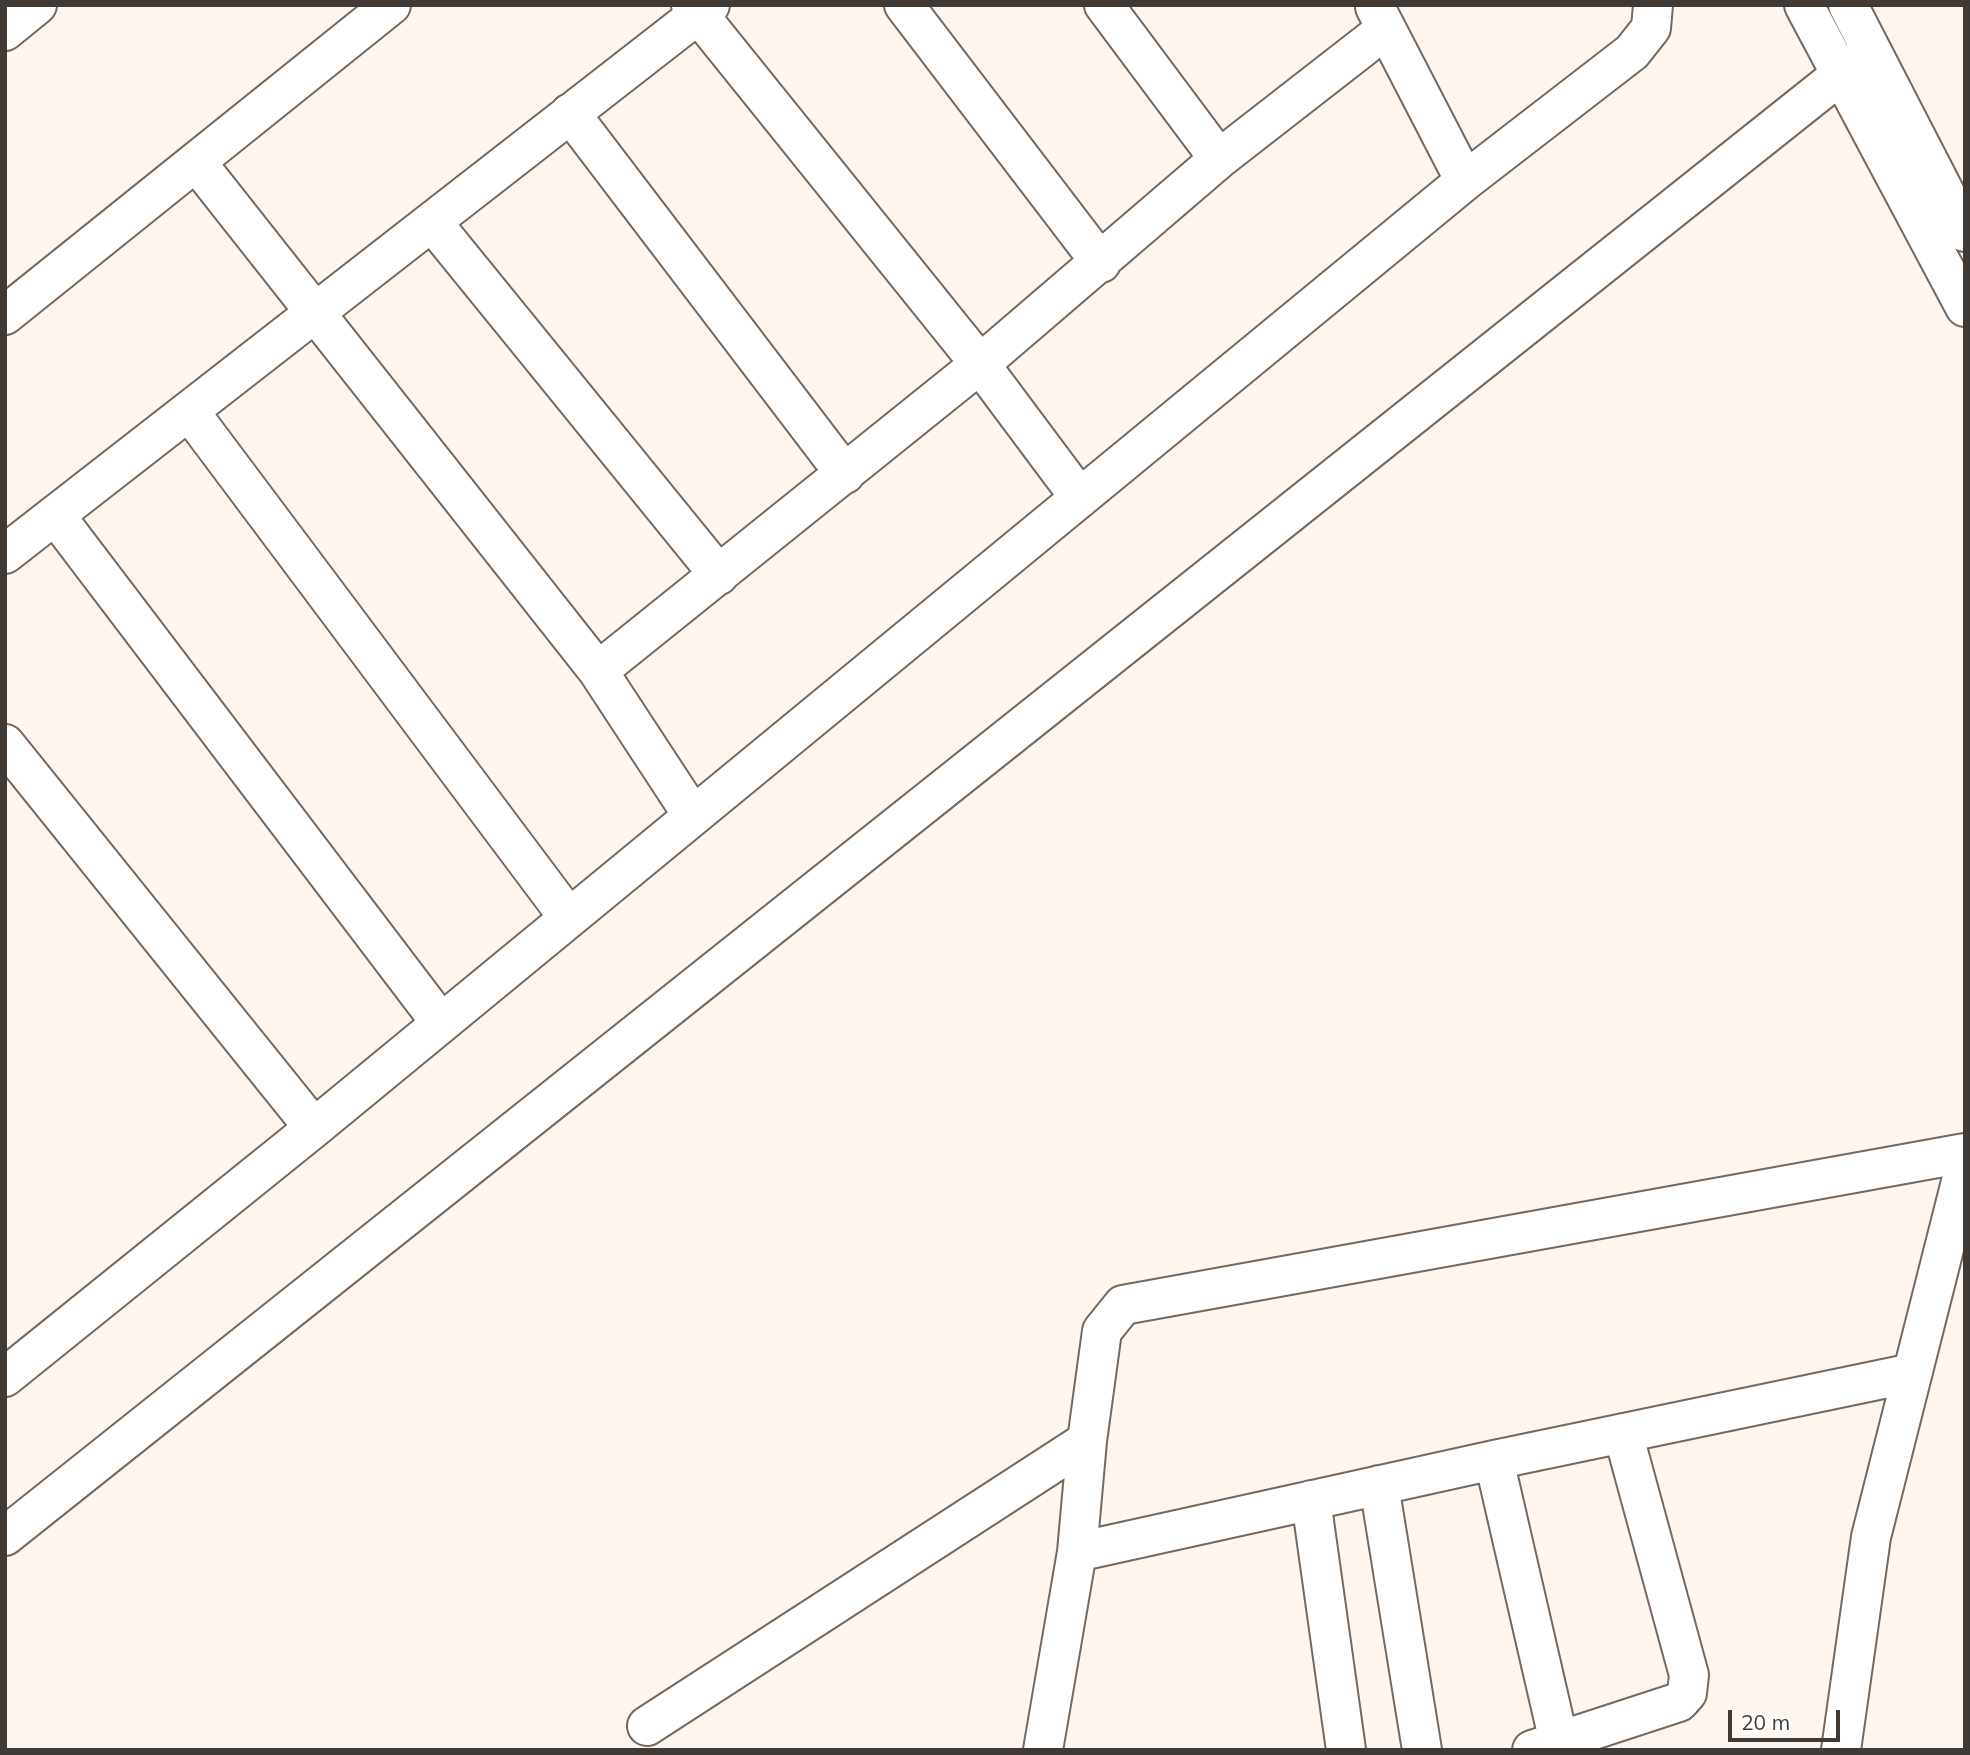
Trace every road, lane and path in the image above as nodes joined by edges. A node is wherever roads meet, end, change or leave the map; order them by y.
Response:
1 (37, 5) edge
2 (391, 5) edge
3 (904, 5) edge
4 (1104, 5) edge
5 (1653, 5) edge
6 (1804, 5) edge
7 (1848, 5) edge
8 (700, 8) edge
9 (1380, 17) edge
10 (5, 31) edge
11 (1872, 50) junction
12 (1841, 75) junction
13 (570, 113) junction
14 (1219, 159) junction
15 (197, 163) junction
16 (1465, 181) junction
17 (432, 222) junction
18 (1965, 232) edge
19 (1101, 263) junction
20 (1965, 307) edge
21 (314, 313) junction
22 (5, 315) edge
23 (980, 364) junction
24 (189, 411) junction
25 (845, 474) junction
26 (1080, 498) junction
27 (55, 515) junction
28 (5, 554) edge
29 (719, 575) junction
30 (598, 671) junction
31 (5, 744) edge
32 (693, 816) junction
33 (569, 918) junction
34 (441, 1023) junction
35 (314, 1128) junction
36 (1965, 1153) edge
37 (1965, 1166) edge
38 (1912, 1373) junction
39 (5, 1377) edge
40 (1623, 1433) junction
41 (1087, 1441) junction
42 (1494, 1460) junction
43 (1379, 1485) junction
44 (1311, 1500) junction
45 (5, 1536) edge
46 (1077, 1552) junction
47 (646, 1726) dead end
48 (1545, 1746) edge
49 (1043, 1750) edge
50 (1346, 1750) edge
51 (1422, 1750) edge
52 (1841, 1750) edge

1 - 10 main road
2 - 15 main road
3 - 19 main road
4 - 14 main road
5 - 16 main road
6 - 12 main road
7 - 11 main road
8 - 13 main road
8 - 23 main road
9 - 14 main road
9 - 16 main road
11 - 12 main road
11 - 18 main road
12 - 20 main road
12 - 45 main road
13 - 17 main road
13 - 25 main road
14 - 19 main road
15 - 21 main road
15 - 22 main road
16 - 26 main road
17 - 21 main road
17 - 29 main road
19 - 23 main road
21 - 24 main road
21 - 30 main road
23 - 25 main road
23 - 26 main road
24 - 27 main road
24 - 33 main road
25 - 29 main road
26 - 32 main road
27 - 28 main road
27 - 34 main road
29 - 30 main road
30 - 32 main road
31 - 35 main road
32 - 33 main road
33 - 34 main road
34 - 35 main road
35 - 39 main road
36 - 41 main road
37 - 38 main road
38 - 40 main road
38 - 52 main road
40 - 42 main road
40 - 48 main road
41 - 46 main road
41 - 47 main road
42 - 43 main road
42 - 48 main road
43 - 44 main road
43 - 51 main road
44 - 46 main road
44 - 50 main road
46 - 49 main road

